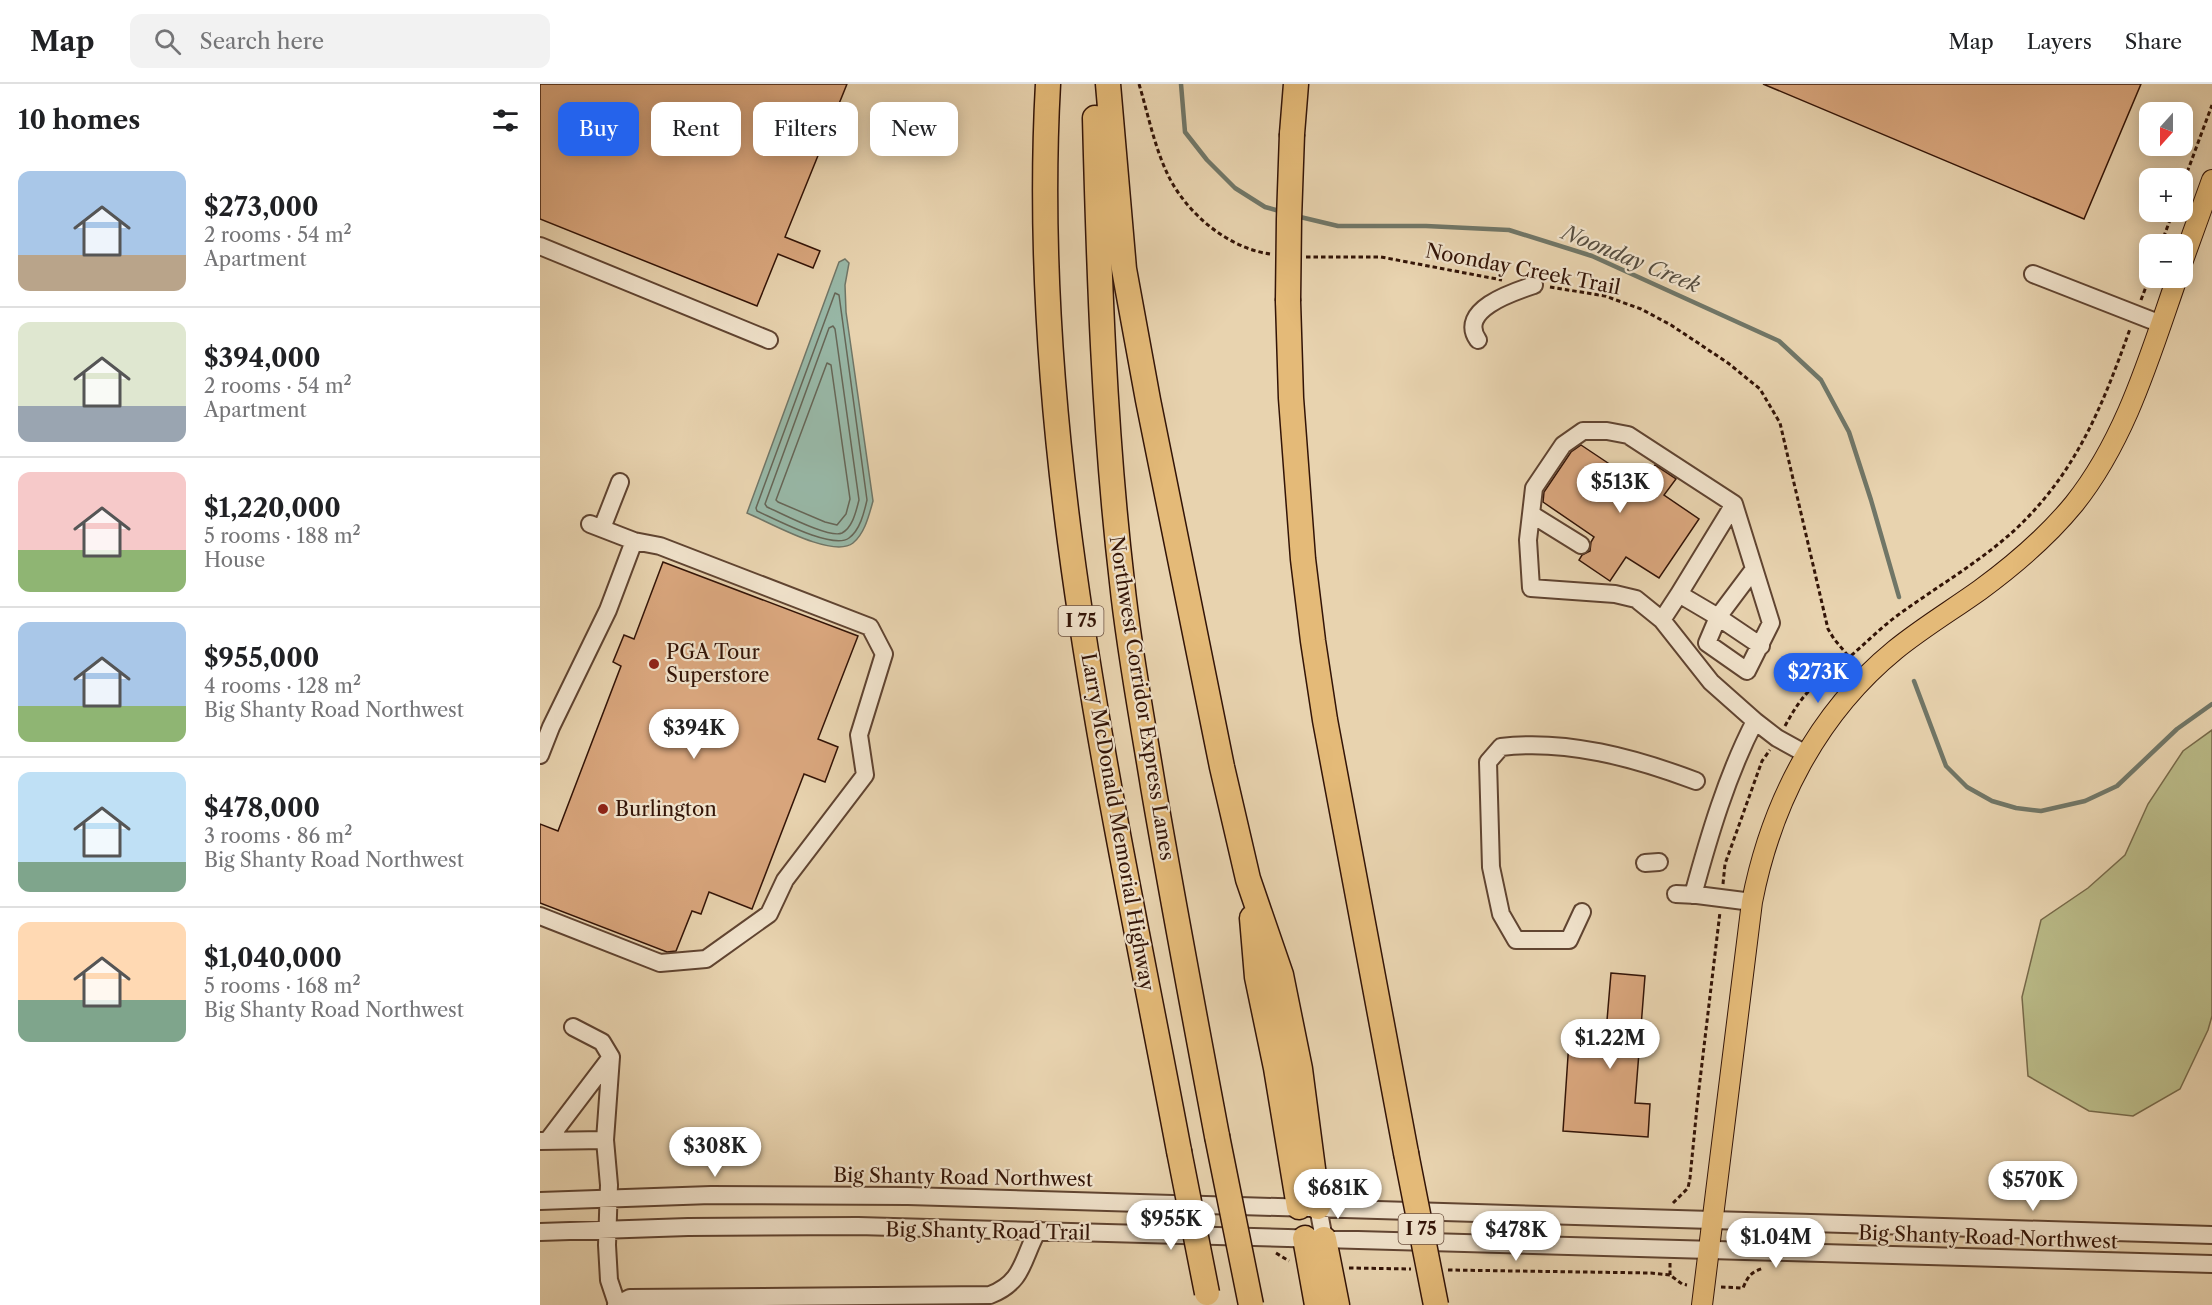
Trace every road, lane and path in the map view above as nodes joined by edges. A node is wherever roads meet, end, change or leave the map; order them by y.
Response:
1 (1048, 84) edge
2 (1094, 84) edge
3 (1108, 84) edge
4 (1139, 84) edge
5 (1296, 84) edge
6 (2212, 105) edge
7 (2189, 168) edge
8 (2212, 180) edge
9 (2192, 234) edge
10 (540, 246) edge
11 (1277, 255) dead end
12 (1299, 257) dead end
13 (2033, 274) dead end
14 (1534, 285) junction
15 (2174, 288) edge
16 (2161, 324) junction
17 (769, 340) dead end
18 (1478, 340) dead end
19 (2122, 352) dead end
20 (620, 482) dead end
21 (1734, 504) junction
22 (1531, 514) junction
23 (634, 541) junction
24 (1581, 545) dead end
25 (1754, 569) junction
26 (1679, 594) junction
27 (1718, 616) junction
28 (1662, 620) junction
29 (1761, 646) junction
30 (1849, 658) junction
31 (1867, 675) junction
32 (1755, 721) junction
33 (1806, 754) junction
34 (540, 755) edge
35 (1696, 781) dead end
36 (1676, 894) dead end
37 (1693, 895) junction
38 (1752, 902) junction
39 (1582, 912) dead end
40 (540, 916) edge
41 (573, 1027) dead end
42 (611, 1057) junction
43 (605, 1140) junction
44 (544, 1141) edge
45 (607, 1198) junction
46 (540, 1201) edge
47 (1309, 1207) junction
48 (1713, 1220) junction
49 (607, 1229) junction
50 (1038, 1230) junction
51 (540, 1232) edge
52 (2211, 1235) edge
53 (1314, 1239) junction
54 (1709, 1251) junction
55 (1276, 1253) dead end
56 (1319, 1264) junction
57 (2206, 1264) edge
58 (1767, 1267) dead end
59 (1418, 1270) dead end
60 (1442, 1270) dead end
61 (1682, 1284) dead end
62 (1738, 1288) dead end
63 (1208, 1299) edge
64 (616, 1305) edge
65 (1251, 1305) edge
66 (1317, 1305) edge
67 (1337, 1305) edge
68 (1436, 1305) edge
69 (1702, 1305) edge

1 - 63 highway, Larry McDonald Memorial Highway / I 75, bridge
2 - 65 highway, Northwest Corridor Express Lanes, bridge
3 - 47 highway
4 - 11 path
5 - 68 highway, I 75, bridge
6 - 7 path
8 - 9 main road
10 - 17 street
12 - 14 path, Noonday Creek Trail
13 - 16 street
14 - 18 street
14 - 30 path, Noonday Creek Trail
15 - 16 main road
16 - 31 main road
19 - 30 path
20 - 23 street
21 - 22 street
21 - 25 street
21 - 26 street
22 - 24 street
22 - 28 street
23 - 34 street
23 - 40 street
25 - 27 street
25 - 29 street
26 - 27 street
26 - 28 street
27 - 29 street
27 - 29 street
28 - 32 street
30 - 31 path, Noonday Creek Trail
31 - 33 main road
32 - 33 street
32 - 37 street
33 - 38 main road
35 - 39 street
36 - 37 street
37 - 38 street
38 - 48 main road
41 - 42 street
42 - 43 street
42 - 44 street
43 - 44 street
43 - 45 street
45 - 46 street, Big Shanty Road Northwest
45 - 47 street, Big Shanty Road Northwest
45 - 49 street
47 - 48 street, Big Shanty Road Northwest
47 - 53 street
48 - 52 street, Big Shanty Road Northwest
48 - 54 main road
49 - 50 street, Big Shanty Road Northwest
49 - 51 street, Big Shanty Road Northwest
49 - 64 street
50 - 53 street, Big Shanty Road Northwest
50 - 64 street
53 - 54 street, Big Shanty Road Northwest
53 - 56 highway
54 - 57 street, Big Shanty Road Northwest
54 - 69 main road
55 - 56 path
56 - 59 path
56 - 66 highway
56 - 67 highway
58 - 62 path
60 - 61 path

